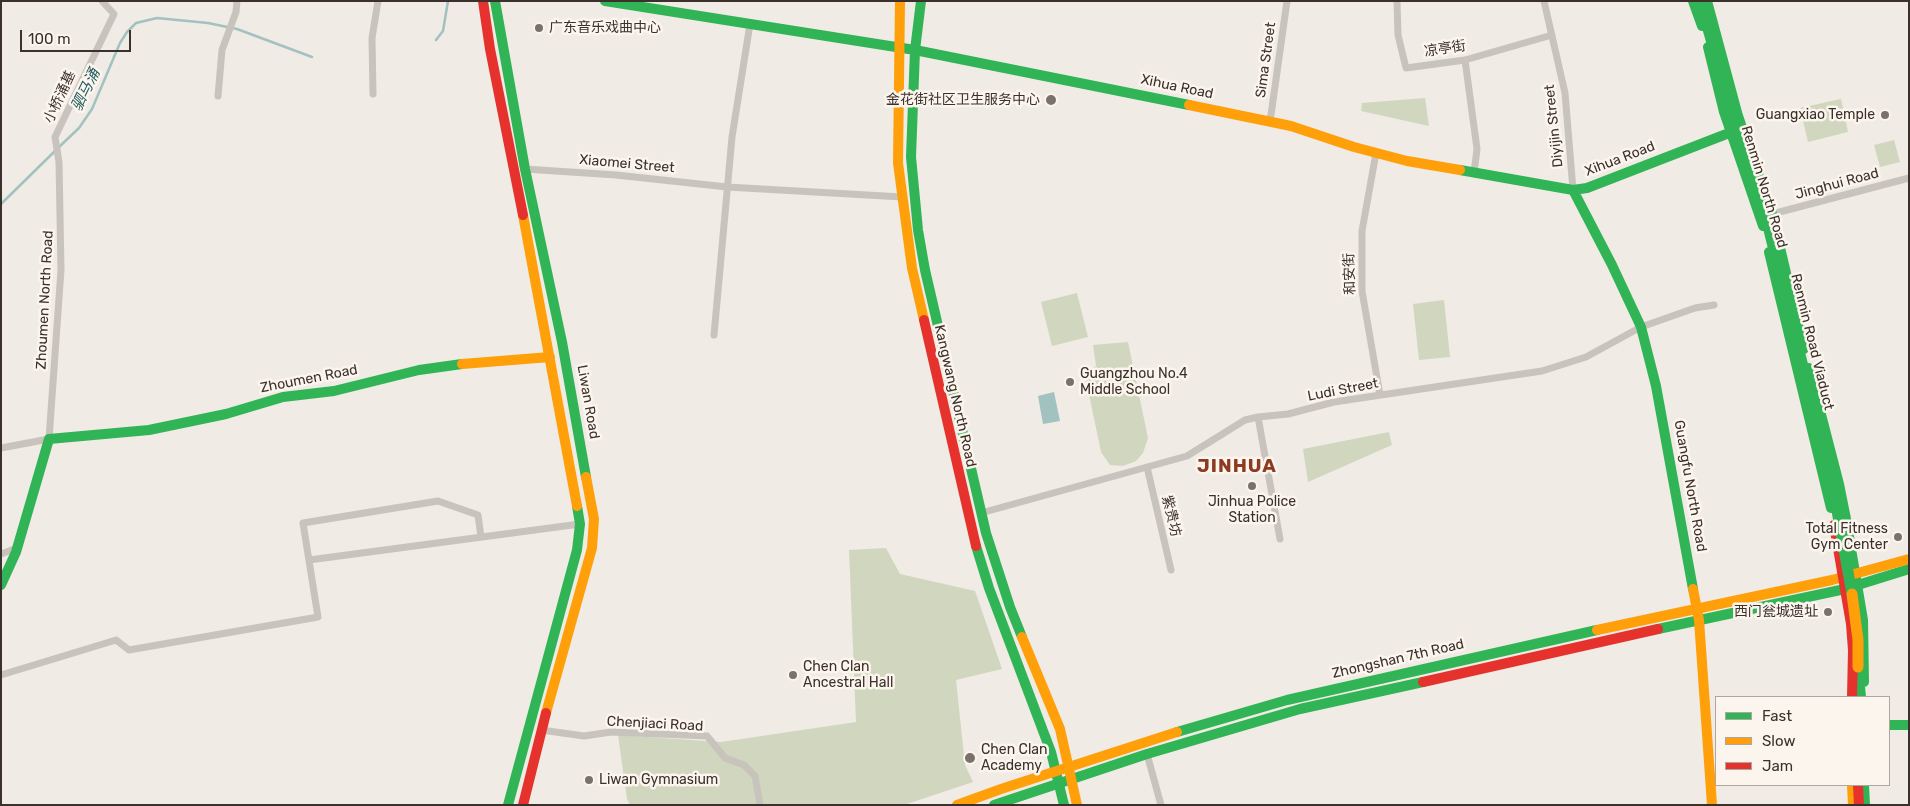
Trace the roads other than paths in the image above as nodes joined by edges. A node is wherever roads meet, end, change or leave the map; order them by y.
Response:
1 (102, 1) edge
2 (237, 1) edge
3 (378, 1) edge
4 (605, 1) edge
5 (900, 1) edge
6 (921, 1) edge
7 (1287, 1) edge
8 (1397, 1) edge
9 (1544, 1) edge
10 (1693, 1) edge
11 (1700, 1) edge
12 (1707, 1) edge
13 (495, 5) edge
14 (483, 6) edge
15 (750, 24) junction
16 (1552, 35) junction
17 (899, 47) junction
18 (916, 50) junction
19 (1465, 60) junction
20 (899, 78) junction
21 (914, 79) junction
22 (373, 94) dead end
23 (218, 96) dead end
24 (1270, 122) junction
25 (1742, 128) junction
26 (1731, 134) junction
27 (55, 137) joint
28 (1376, 153) junction
29 (525, 169) junction
30 (1474, 173) junction
31 (1909, 178) edge
32 (727, 187) junction
33 (1573, 190) junction
34 (902, 196) junction
35 (1772, 214) junction
36 (1714, 305) dead end
37 (1641, 327) junction
38 (714, 335) dead end
39 (564, 356) junction
40 (550, 357) junction
41 (1380, 395) junction
42 (1258, 417) junction
43 (49, 439) junction
44 (1, 448) edge
45 (1147, 466) junction
46 (981, 513) junction
47 (580, 524) junction
48 (481, 537) junction
49 (1280, 539) dead end
50 (17, 548) junction
51 (1, 554) edge
52 (1909, 559) edge
53 (309, 560) junction
54 (1909, 568) edge
55 (1171, 570) dead end
56 (1856, 580) junction
57 (1844, 583) junction
58 (1, 585) edge
59 (1698, 614) junction
60 (1, 675) edge
61 (1852, 696) edge
62 (1861, 696) edge
63 (1861, 696) edge
64 (1890, 725) edge
65 (1909, 725) edge
66 (541, 730) junction
67 (1147, 754) junction
68 (1071, 773) junction
69 (1058, 777) junction
70 (1852, 786) edge
71 (1858, 786) edge
72 (1864, 786) edge
73 (1001, 789) junction
74 (999, 803) edge
75 (508, 805) edge
76 (523, 805) edge
77 (760, 805) edge
78 (956, 805) edge
79 (1064, 805) edge
80 (1078, 805) edge
81 (1161, 805) edge
82 (1712, 805) edge
83 (1853, 805) edge
84 (1859, 805) edge
85 (1865, 805) edge

1 - 27 street, 小桥涌基
2 - 23 street
3 - 22 street
4 - 15 main road, Xihua Road
5 - 17 main road, Kangwang North Road
6 - 18 main road, Kangwang North Road
7 - 24 street, Sima Street
8 - 19 street, 凉亭街
9 - 16 street, Diyijin Street
10 - 26 main road, Renmin North Road
11 - 62 main road, Renmin Road Viaduct, bridge
12 - 25 main road, Renmin North Road
13 - 14 main road
13 - 29 main road, Liwan Road
14 - 40 main road, Liwan Road
15 - 17 main road, Xihua Road
15 - 32 street
16 - 19 street, 凉亭街
16 - 33 street, Diyijin Street
17 - 18 main road, Xihua Road
17 - 20 main road, Kangwang North Road
18 - 21 main road, Kangwang North Road
18 - 24 main road, Xihua Road
19 - 30 street
20 - 21 main road
20 - 34 main road, Kangwang North Road
21 - 46 main road, Kangwang North Road
24 - 28 main road, Xihua Road
25 - 26 main road, Xihua Road
25 - 35 main road, Renmin North Road
26 - 33 main road, Xihua Road
26 - 57 main road, Renmin North Road
27 - 43 street, Zhoumen North Road
28 - 30 main road, Xihua Road
28 - 41 street, 和安街
29 - 32 street, Xiaomei Street
29 - 39 main road, Liwan Road
30 - 33 main road, Xihua Road
31 - 35 street, Jinghui Road
32 - 34 street, Xiaomei Street
32 - 38 street
33 - 37 main road, Guangfu North Road
34 - 69 main road, Kangwang North Road
35 - 56 main road, Renmin North Road
36 - 37 street, Ludi Street
37 - 41 street, Ludi Street
37 - 59 main road, Guangfu North Road
39 - 40 street, Zhoumen Road
39 - 66 main road, Liwan Road
40 - 43 main road, Zhoumen Road
40 - 47 main road, Liwan Road
41 - 42 street, Ludi Street
42 - 45 street, Ludi Street
42 - 49 street
43 - 44 street, Zhoumen Road
43 - 50 main road
45 - 46 street, Ludi Street
45 - 55 street, 紫贵坊
46 - 68 main road, Kangwang North Road
47 - 48 street
47 - 75 main road, Liwan Road
48 - 53 street
48 - 53 street
50 - 51 street
50 - 58 main road
52 - 56 main road
53 - 60 street
54 - 56 main road
56 - 57 main road, Zhongshan 7th Road
56 - 63 main road, Renmin North Road
57 - 59 main road, Zhongshan 7th Road
57 - 61 main road, Renmin North Road
59 - 67 main road, Zhongshan 7th Road
59 - 68 main road, Zhongshan 7th Road
59 - 82 main road, Guangfu North Road
64 - 65 main road
66 - 76 main road, Liwan Road
66 - 77 street, Chenjiaci Road
67 - 68 main road, Zhongshan 7th Road
67 - 81 street
68 - 69 main road, Zhongshan 7th Road
68 - 80 main road, Kangwang North Road
69 - 73 main road, Zhongshan 7th Road
69 - 74 main road, Zhongshan 7th Road
69 - 79 main road, Kangwang North Road
70 - 83 main road
71 - 84 main road
72 - 85 main road
73 - 74 main road
73 - 78 main road, Zhongshan 7th Road

